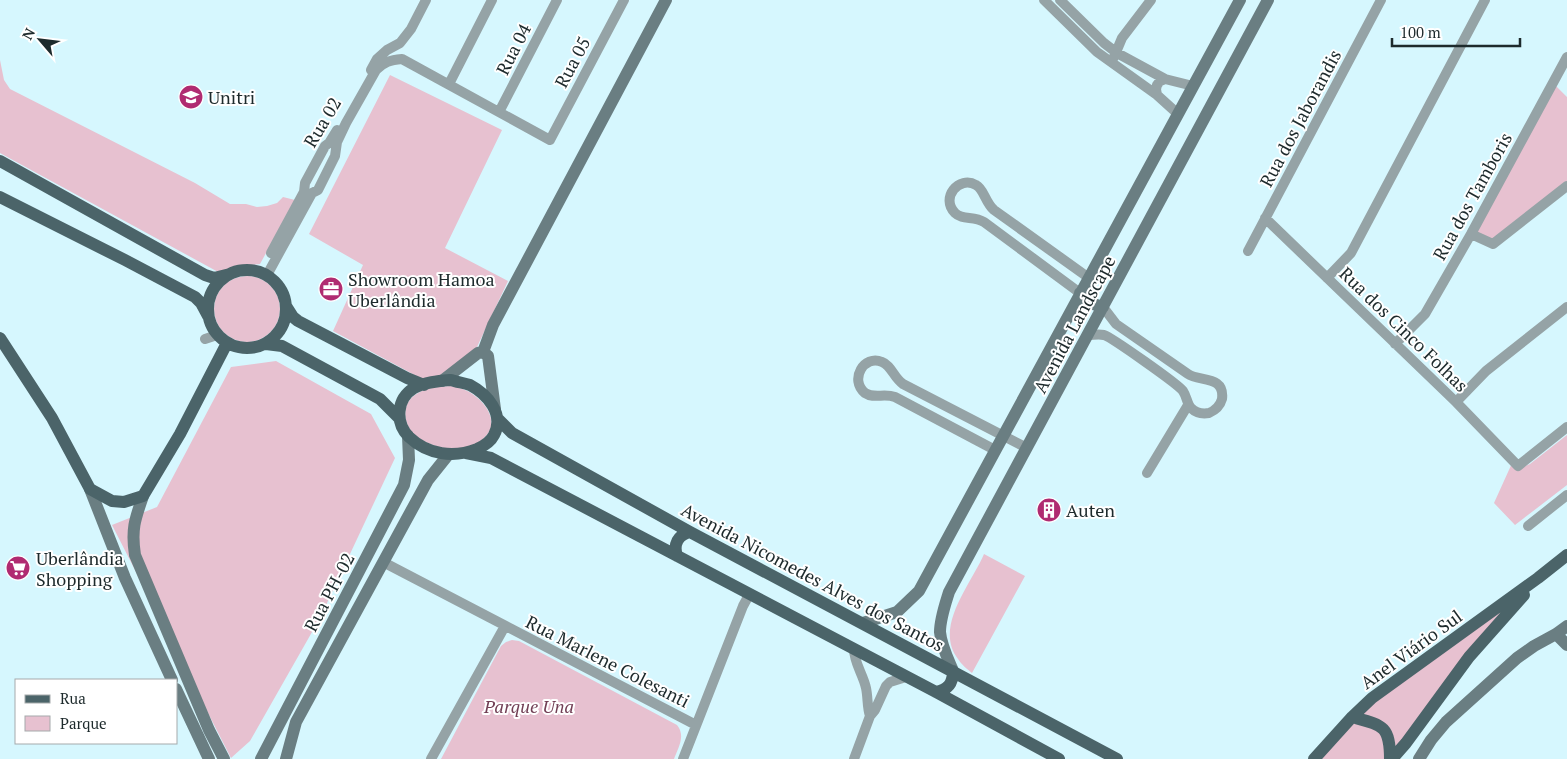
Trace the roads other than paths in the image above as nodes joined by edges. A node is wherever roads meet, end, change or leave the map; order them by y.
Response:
1 (426, 0) edge
2 (492, 0) edge
3 (557, 0) edge
4 (624, 0) edge
5 (666, 0) edge
6 (1044, 0) edge
7 (1060, 0) edge
8 (1151, 0) edge
9 (1240, 0) edge
10 (1268, 0) edge
11 (1382, 0) edge
12 (1485, 0) edge
13 (400, 43) junction
14 (387, 50) junction
15 (1117, 53) junction
16 (1567, 57) edge
17 (396, 60) junction
18 (1110, 62) junction
19 (1165, 79) junction
20 (449, 84) junction
21 (1193, 86) junction
22 (1157, 95) junction
23 (499, 112) junction
24 (1178, 114) junction
25 (0, 161) edge
26 (1567, 186) edge
27 (0, 197) edge
28 (1265, 218) junction
29 (1470, 234) junction
30 (1050, 250) junction
31 (1248, 251) dead end
32 (1041, 263) junction
33 (230, 274) junction
34 (264, 274) junction
35 (1089, 278) junction
36 (1327, 278) junction
37 (1080, 293) junction
38 (286, 306) junction
39 (1103, 306) junction
40 (1567, 307) edge
41 (209, 318) junction
42 (1088, 335) junction
43 (0, 338) edge
44 (217, 339) junction
45 (266, 344) junction
46 (1396, 344) junction
47 (1149, 347) junction
48 (483, 352) junction
49 (1140, 359) junction
50 (442, 381) junction
51 (424, 385) junction
52 (1456, 402) junction
53 (1188, 405) junction
54 (496, 413) junction
55 (963, 415) junction
56 (398, 418) junction
57 (1567, 427) edge
58 (956, 430) junction
59 (1003, 435) junction
60 (408, 436) junction
61 (1027, 448) junction
62 (995, 450) junction
63 (466, 453) junction
64 (448, 455) junction
65 (1146, 473) dead end
66 (90, 489) junction
67 (1567, 495) edge
68 (143, 496) junction
69 (1528, 526) dead end
70 (690, 532) junction
71 (1567, 555) edge
72 (676, 556) junction
73 (383, 562) junction
74 (1538, 578) junction
75 (749, 595) junction
76 (158, 608) junction
77 (143, 615) junction
78 (863, 623) junction
79 (505, 626) junction
80 (1567, 626) edge
81 (1556, 634) junction
82 (1567, 645) edge
83 (854, 649) junction
84 (953, 671) junction
85 (906, 677) junction
86 (172, 679) edge
87 (936, 692) junction
88 (178, 694) edge
89 (870, 716) junction
90 (1352, 717) junction
91 (696, 725) junction
92 (208, 759) edge
93 (224, 759) edge
94 (260, 759) edge
95 (286, 759) edge
96 (431, 759) edge
97 (683, 759) edge
98 (854, 759) edge
99 (1059, 759) edge
100 (1117, 759) edge
101 (1314, 759) edge
102 (1391, 759) edge
103 (1419, 759) edge

1 - 13 street, Rua 02
2 - 20 street
3 - 23 street, Rua 04
4 - 23 street, Rua 05
5 - 48 street
6 - 18 street
7 - 15 street
8 - 15 street
9 - 21 street, Avenida Landscape
10 - 39 street, Avenida Landscape
11 - 28 street, Rua dos Jaborandis
12 - 36 street
13 - 14 street, Rua 02
13 - 17 street
14 - 17 street
14 - 34 street, Rua 02
15 - 18 street
15 - 19 street
16 - 29 street, Rua dos Tamboris
17 - 20 street
17 - 34 street
18 - 22 street
19 - 21 street
19 - 22 street
20 - 23 street
21 - 24 street, Avenida Landscape
22 - 24 street
24 - 35 street, Avenida Landscape
25 - 33 main road
26 - 29 street
27 - 41 main road
28 - 31 street, Rua dos Jaborandis
28 - 36 street, Rua dos Cinco Folhas
29 - 46 street, Rua dos Tamboris
30 - 32 street
30 - 32 street
30 - 35 street
32 - 37 street
33 - 34 main road
33 - 41 main road
34 - 38 main road
35 - 37 street, Avenida Landscape
36 - 46 street, Rua dos Cinco Folhas
37 - 39 street
37 - 59 street, Avenida Landscape
38 - 45 main road
38 - 51 main road
39 - 42 street, Avenida Landscape
39 - 47 street
40 - 52 street
41 - 44 main road
42 - 49 street
42 - 61 street, Avenida Landscape
43 - 66 main road
44 - 45 main road
44 - 68 main road
45 - 56 main road
46 - 52 street, Rua dos Cinco Folhas
47 - 49 street
47 - 53 street
48 - 50 street
48 - 54 street
49 - 53 street
50 - 51 main road
50 - 54 main road
51 - 56 main road
52 - 57 street, Rua dos Cinco Folhas
53 - 65 street
54 - 63 main road
54 - 70 main road, Avenida Nicomedes Alves dos Santos
55 - 58 street
55 - 58 street
55 - 59 street
56 - 60 main road
58 - 62 street
59 - 61 street
59 - 62 street, Avenida Landscape
60 - 64 main road
60 - 94 street, Rua PH-02
61 - 84 street, Avenida Landscape
62 - 78 street, Avenida Landscape
63 - 64 main road
63 - 72 main road
64 - 73 street, Rua PH-02
66 - 68 main road
66 - 77 street
67 - 69 street
68 - 76 street
70 - 72 main road
70 - 78 main road, Avenida Nicomedes Alves dos Santos
71 - 74 main road, Anel Viário Sul
72 - 75 main road
73 - 79 street, Rua Marlene Colesanti
73 - 95 street, Rua PH-02
74 - 90 main road, Anel Viário Sul
74 - 102 main road, Anel Viário Sul
75 - 83 main road
75 - 91 street
76 - 77 street
76 - 93 street
77 - 86 street
78 - 84 main road, Avenida Nicomedes Alves dos Santos
79 - 91 street, Rua Marlene Colesanti
79 - 96 street
80 - 81 street
81 - 82 street
81 - 103 street
83 - 85 main road
83 - 89 street
84 - 87 main road
84 - 100 main road, Avenida Nicomedes Alves dos Santos
85 - 87 main road
85 - 89 street
87 - 99 main road
88 - 92 street
89 - 98 street
90 - 101 main road, Anel Viário Sul
90 - 102 main road
91 - 97 street

